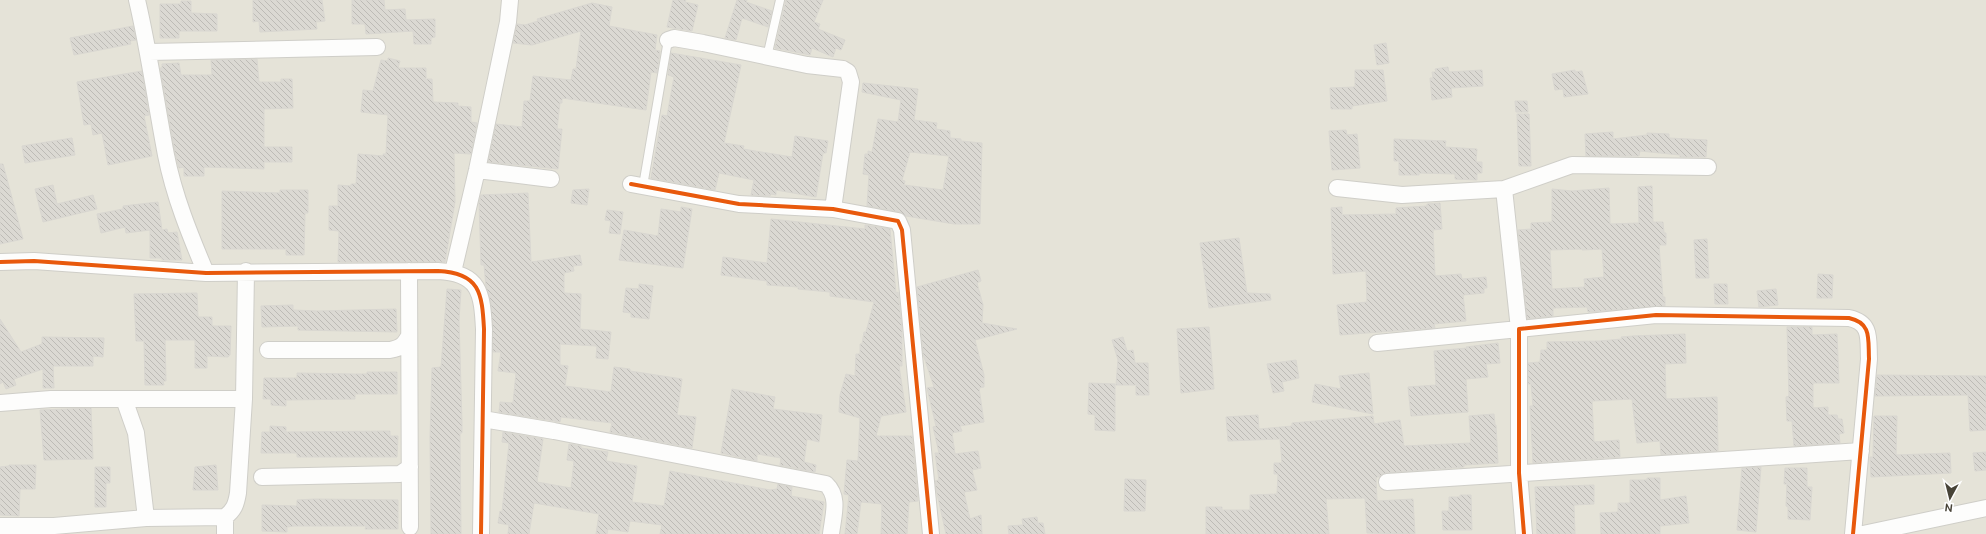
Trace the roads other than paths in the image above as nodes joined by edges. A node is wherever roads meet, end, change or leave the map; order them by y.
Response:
1 (137, 0) edge
2 (510, 0) edge
3 (780, 0) edge
4 (668, 40) joint
5 (377, 47) dead end
6 (149, 52) junction
7 (766, 57) junction
8 (1708, 167) dead end
9 (478, 170) junction
10 (551, 179) dead end
11 (637, 185) joint
12 (1337, 188) dead end
13 (1504, 188) junction
14 (832, 209) junction
15 (0, 262) edge
16 (246, 271) junction
17 (409, 271) junction
18 (454, 272) junction
19 (206, 273) junction
20 (1519, 329) junction
21 (409, 336) junction
22 (1377, 343) dead end
23 (268, 350) dead end
24 (124, 399) junction
25 (244, 399) junction
26 (0, 403) edge
27 (483, 419) junction
28 (1861, 451) junction
29 (410, 466) junction
30 (1519, 473) junction
31 (262, 477) dead end
32 (1388, 482) dead end
33 (1986, 508) edge
34 (225, 517) junction
35 (146, 518) junction
36 (0, 526) edge
37 (410, 527) dead end
38 (54, 530) edge
39 (225, 534) edge
40 (481, 534) edge
41 (831, 534) edge
42 (931, 534) edge
43 (1524, 534) edge
44 (1853, 534) edge
45 (1863, 534) edge

1 - 6 street
2 - 9 street
3 - 7 lane
4 - 7 street
4 - 11 lane
5 - 6 street
6 - 19 street
7 - 14 street
8 - 13 street
9 - 10 street
9 - 18 street
11 - 14 street
12 - 13 street
13 - 20 street
14 - 42 street
15 - 19 street
16 - 17 street
16 - 19 street
16 - 25 street
17 - 18 street
17 - 21 street
18 - 27 street
20 - 22 street
20 - 28 street
20 - 30 street
21 - 23 street
21 - 29 street
24 - 25 street
24 - 26 street
24 - 35 street
25 - 34 street
27 - 40 street
27 - 41 street
28 - 30 street
28 - 44 street
29 - 31 street
29 - 37 street
30 - 32 street
30 - 43 street
33 - 45 street
34 - 35 street
34 - 39 street
35 - 38 street
36 - 38 street

